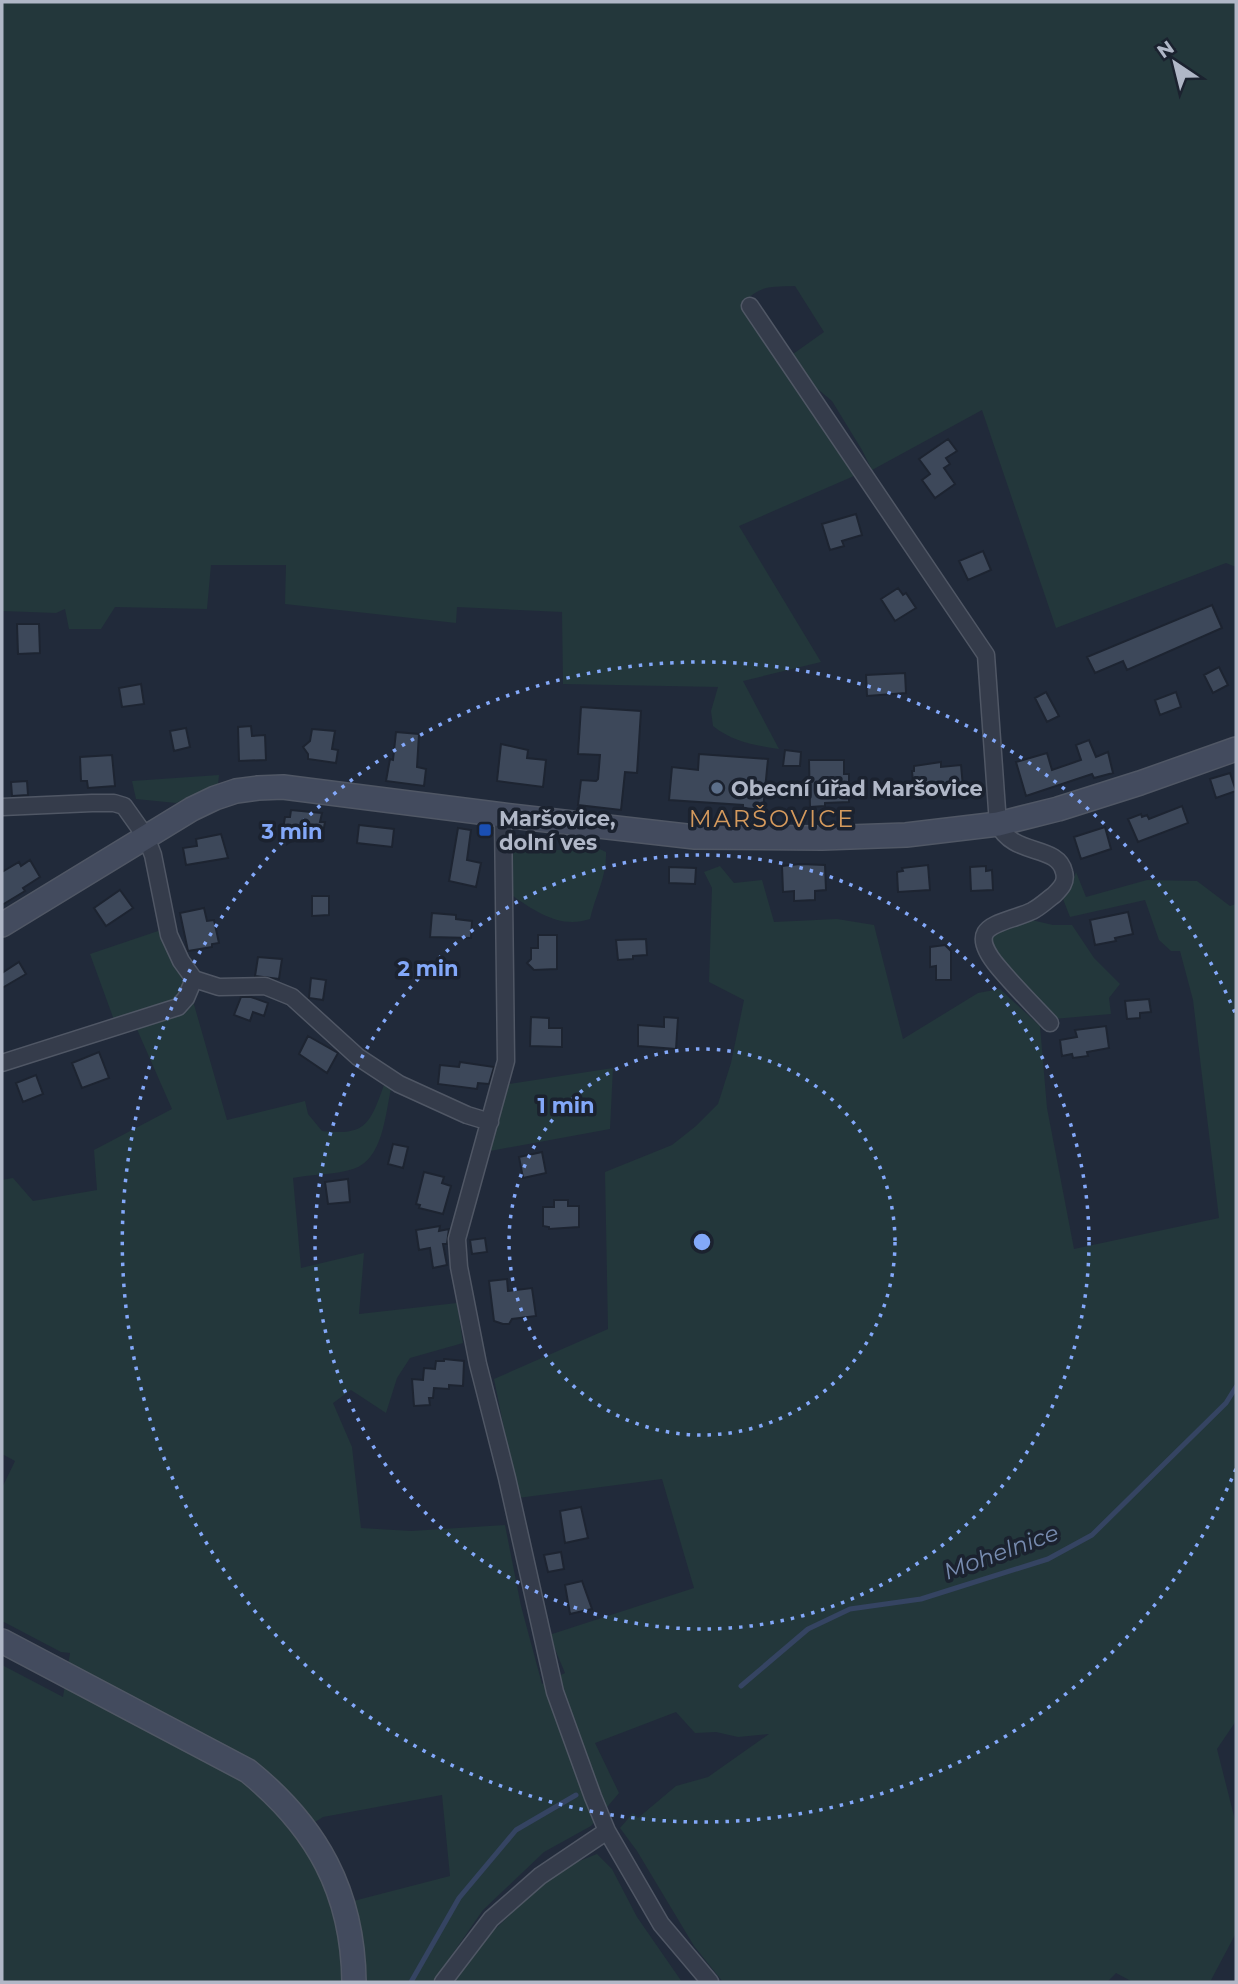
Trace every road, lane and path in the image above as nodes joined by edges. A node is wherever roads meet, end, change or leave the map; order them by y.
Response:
1 (750, 306) dead end
2 (1236, 749) edge
3 (2, 807) edge
4 (503, 816) junction
5 (998, 824) junction
6 (146, 837) junction
7 (2, 925) edge
8 (194, 979) junction
9 (1051, 1023) dead end
10 (2, 1063) edge
11 (490, 1122) junction
12 (2, 1641) edge
13 (607, 1830) junction
14 (354, 1982) edge
15 (443, 1982) edge
16 (710, 1982) edge

1 - 5 street
2 - 5 main road
3 - 6 street
4 - 5 main road
4 - 6 main road
4 - 11 street
5 - 9 street
6 - 7 main road
6 - 8 street
8 - 10 street
8 - 11 street
11 - 13 street
12 - 14 main road
13 - 15 street
13 - 16 street

